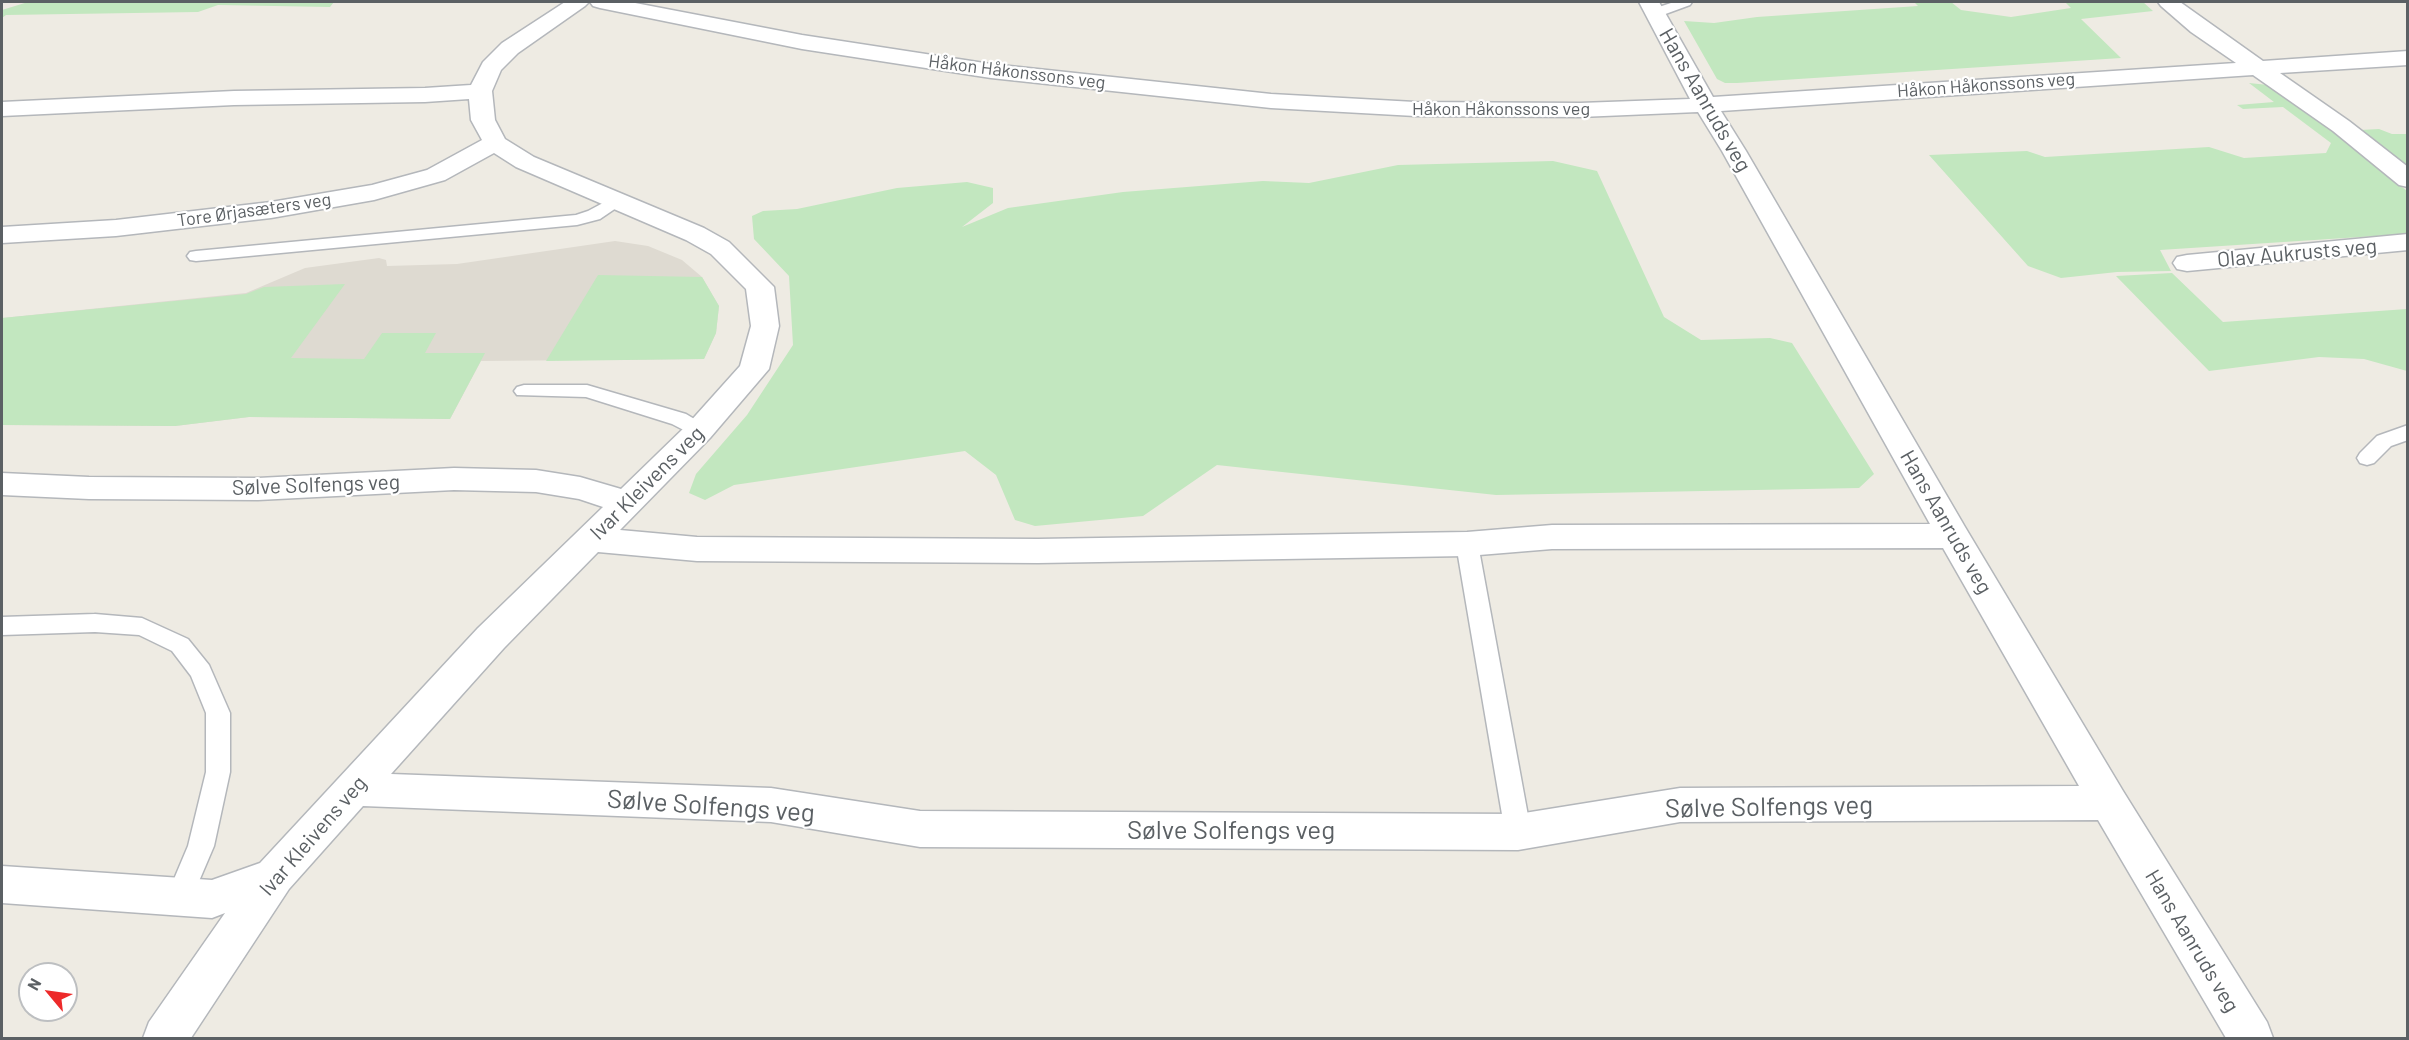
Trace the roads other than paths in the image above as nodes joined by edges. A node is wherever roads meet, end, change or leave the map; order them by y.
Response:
1 (578, 2) edge
2 (600, 2) edge
3 (1684, 2) edge
4 (2168, 2) edge
5 (1652, 7) edge
6 (2408, 58) edge
7 (2258, 68) junction
8 (480, 91) junction
9 (1705, 105) junction
10 (2, 109) edge
11 (495, 143) junction
12 (2408, 180) edge
13 (616, 201) junction
14 (2, 235) edge
15 (2408, 242) edge
16 (196, 256) dead end
17 (2187, 263) dead end
18 (524, 391) dead end
19 (699, 431) junction
20 (2408, 432) edge
21 (2367, 458) dead end
22 (2, 484) edge
23 (628, 503) junction
24 (1953, 536) junction
25 (591, 539) junction
26 (1467, 544) junction
27 (2, 626) edge
28 (353, 789) junction
29 (2109, 803) junction
30 (1518, 832) junction
31 (274, 876) junction
32 (2, 884) edge
33 (178, 898) junction
34 (165, 1038) edge
35 (2251, 1038) edge

1 - 8 street
2 - 9 street, Håkon Håkonssons veg
3 - 5 lane
4 - 7 street
5 - 9 street, Hans Aanruds veg
6 - 7 street, Håkon Håkonssons veg
7 - 9 street, Håkon Håkonssons veg
7 - 12 street
8 - 10 street
8 - 11 street
9 - 24 street, Hans Aanruds veg
11 - 13 street, Ivar Kleivens veg
11 - 14 street, Tore Ørjasæters veg
13 - 16 lane
13 - 19 street, Ivar Kleivens veg
15 - 17 street, Olav Aukrusts veg
18 - 19 lane
19 - 23 street, Ivar Kleivens veg
20 - 21 lane
22 - 23 street, Sølve Solfengs veg
23 - 25 street, Ivar Kleivens veg
24 - 26 street
24 - 29 street, Hans Aanruds veg
25 - 26 street
25 - 28 street, Ivar Kleivens veg
26 - 30 lane
27 - 33 lane
28 - 30 street, Sølve Solfengs veg
28 - 31 street, Ivar Kleivens veg
29 - 30 street, Sølve Solfengs veg
29 - 35 street, Hans Aanruds veg
31 - 33 street
31 - 34 street, Ivar Kleivens veg
32 - 33 street

